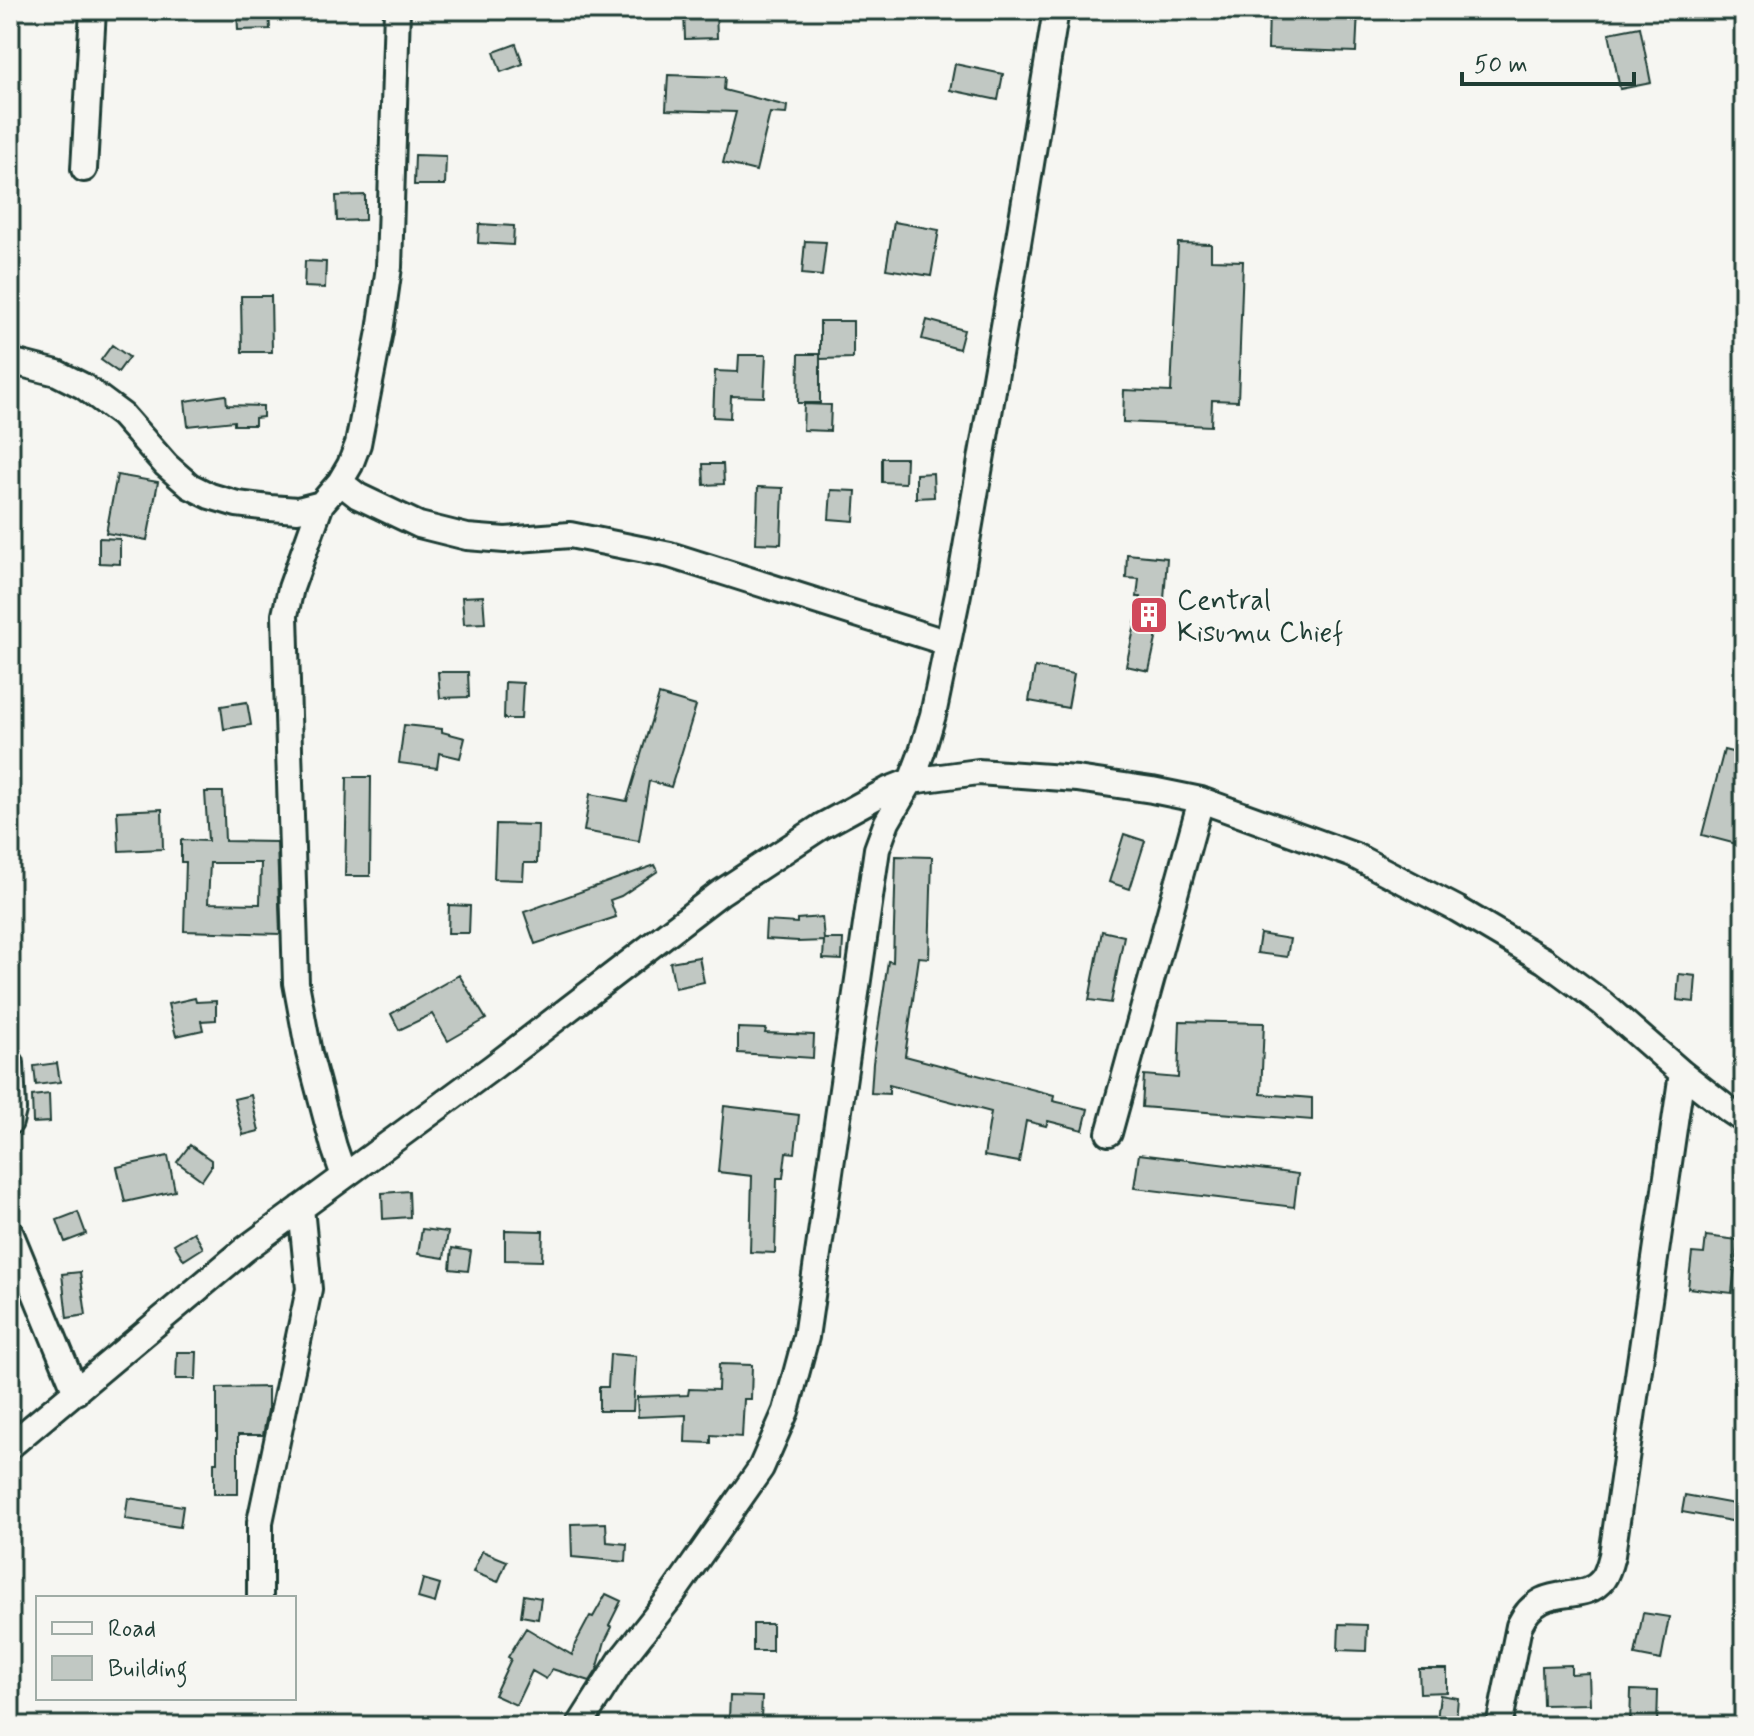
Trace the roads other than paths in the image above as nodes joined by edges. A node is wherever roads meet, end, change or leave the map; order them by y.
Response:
1 (93, 10) edge
2 (397, 10) edge
3 (1056, 10) edge
4 (84, 169) dead end
5 (10, 361) edge
6 (340, 482) junction
7 (321, 504) junction
8 (948, 643) junction
9 (911, 781) junction
10 (1201, 800) junction
11 (11, 1063) edge
12 (1682, 1073) junction
13 (1744, 1120) edge
14 (10, 1122) edge
15 (1109, 1133) dead end
16 (344, 1176) junction
17 (301, 1208) junction
18 (10, 1232) edge
19 (76, 1392) junction
20 (10, 1446) edge
21 (260, 1596) edge
22 (579, 1726) edge
23 (1499, 1726) edge

1 - 4 street
2 - 6 street
3 - 8 street
5 - 7 street
6 - 7 street
6 - 8 street
7 - 16 street
8 - 9 street
9 - 10 street
9 - 16 street
9 - 22 street
10 - 12 street
10 - 15 street
11 - 14 street
12 - 13 street
12 - 23 street
16 - 17 street
17 - 19 street
17 - 21 street
18 - 19 street
19 - 20 street

